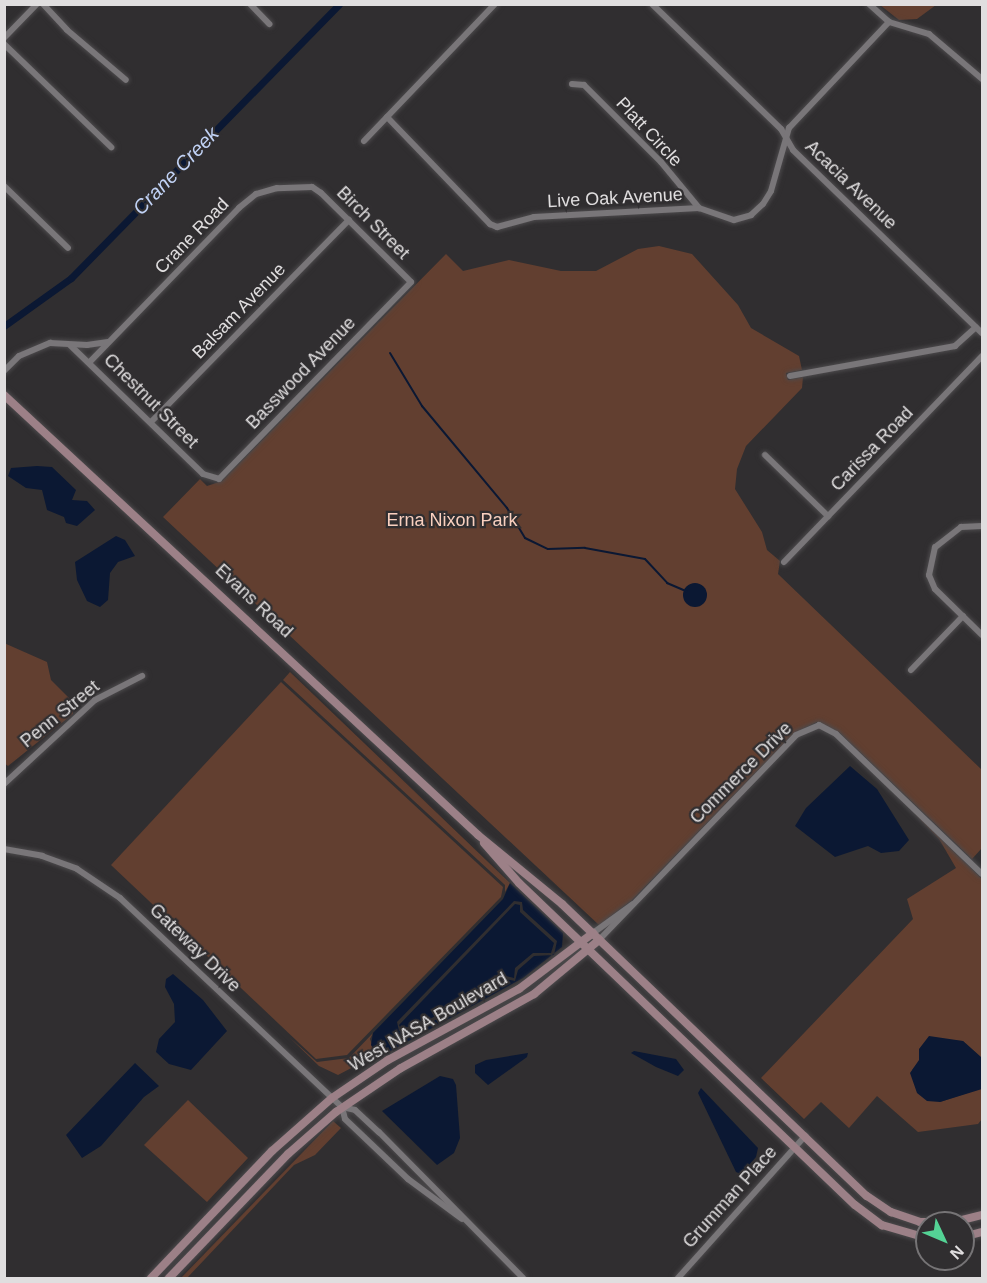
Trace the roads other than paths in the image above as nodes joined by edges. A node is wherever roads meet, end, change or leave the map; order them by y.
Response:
1 (37, 4) edge
2 (42, 4) edge
3 (250, 4) edge
4 (495, 4) edge
5 (652, 4) edge
6 (869, 4) edge
7 (889, 22) junction
8 (269, 24) dead end
9 (4, 38) edge
10 (4, 44) edge
11 (126, 80) dead end
12 (982, 80) edge
13 (572, 84) dead end
14 (387, 117) junction
15 (364, 141) dead end
16 (785, 141) junction
17 (111, 147) dead end
18 (4, 186) edge
19 (312, 187) joint
20 (699, 208) junction
21 (349, 220) junction
22 (68, 248) dead end
23 (411, 282) joint
24 (976, 327) junction
25 (982, 333) edge
26 (110, 340) junction
27 (70, 345) junction
28 (982, 356) edge
29 (90, 362) junction
30 (4, 371) edge
31 (790, 376) dead end
32 (4, 395) edge
33 (151, 422) junction
34 (765, 455) dead end
35 (210, 478) joint
36 (828, 516) junction
37 (982, 525) edge
38 (784, 562) dead end
39 (963, 616) junction
40 (982, 635) edge
41 (911, 670) dead end
42 (142, 676) dead end
43 (4, 784) edge
44 (478, 835) junction
45 (4, 849) edge
46 (982, 874) edge
47 (596, 937) junction
48 (581, 942) junction
49 (589, 949) junction
50 (332, 1098) junction
51 (342, 1107) junction
52 (805, 1136) junction
53 (795, 1148) junction
54 (982, 1215) edge
55 (467, 1223) junction
56 (915, 1236) edge
57 (151, 1278) edge
58 (169, 1278) edge
59 (523, 1278) edge
60 (678, 1278) edge

1 - 9 street
2 - 11 street
3 - 8 street
4 - 14 street
5 - 16 street, Acacia Avenue
6 - 7 street
7 - 12 street
7 - 16 street, Live Oak Avenue
10 - 17 street
13 - 20 street, Platt Circle
14 - 15 street
14 - 20 street, Live Oak Avenue
16 - 20 street, Live Oak Avenue
16 - 24 street, Acacia Avenue
18 - 22 street
19 - 21 street, Birch Street
19 - 26 street, Crane Road
21 - 23 street, Birch Street
21 - 33 street, Balsam Avenue
23 - 35 street, Basswood Avenue
24 - 25 street, Acacia Avenue
24 - 31 street
26 - 27 street
26 - 29 street, Crane Road
27 - 29 street, Chestnut Street
27 - 30 street
28 - 36 street, Carissa Road
29 - 33 street, Chestnut Street
32 - 44 main road, Evans Road
33 - 35 street, Chestnut Street
34 - 36 street
36 - 38 street, Carissa Road
37 - 39 street
39 - 40 street
39 - 41 street
42 - 43 street, Penn Street
44 - 47 main road, Evans Road
44 - 48 main road, Evans Road
45 - 50 street, Gateway Drive
46 - 47 street, Commerce Drive
47 - 48 main road, West NASA Boulevard
47 - 49 main road, West NASA Boulevard
47 - 52 main road
48 - 49 main road, Evans Road
48 - 50 main road, West NASA Boulevard
49 - 51 main road, West NASA Boulevard
49 - 53 main road
50 - 51 street, Gateway Drive
50 - 57 main road, West NASA Boulevard
51 - 55 street, Gateway Drive
51 - 55 street, Gateway Drive
51 - 58 main road, West NASA Boulevard
52 - 53 street, Grumman Place
52 - 54 main road
53 - 56 main road
53 - 60 street, Grumman Place
55 - 59 street

